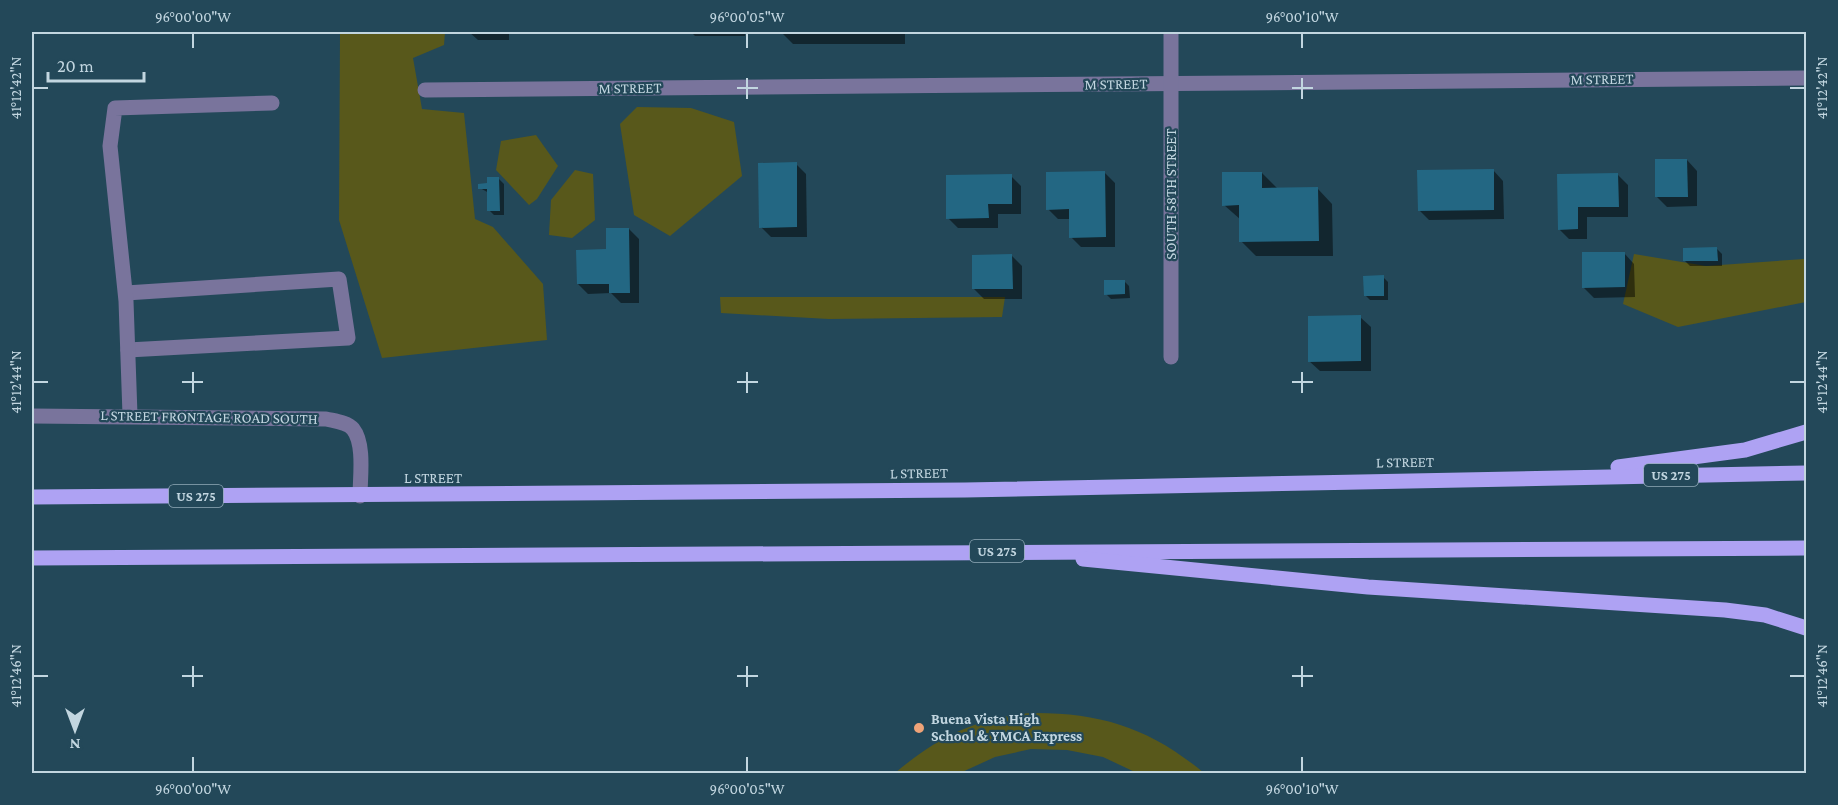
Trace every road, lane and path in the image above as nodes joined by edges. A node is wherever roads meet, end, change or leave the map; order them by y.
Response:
1 (1171, 32) edge
2 (1806, 78) edge
3 (1171, 83) junction
4 (425, 90) dead end
5 (272, 103) dead end
6 (126, 293) junction
7 (128, 350) junction
8 (1171, 357) dead end
9 (130, 415) junction
10 (32, 416) edge
11 (1806, 432) edge
12 (1806, 473) edge
13 (1536, 477) junction
14 (360, 496) junction
15 (32, 497) edge
16 (1806, 548) edge
17 (1008, 551) junction
18 (32, 558) edge
19 (1806, 628) edge

1 - 3 street, SOUTH 58TH STREET
2 - 3 street, M STREET
3 - 4 street, M STREET
3 - 8 street, SOUTH 58TH STREET
5 - 6 street
6 - 7 street
6 - 7 street
7 - 9 street
9 - 10 street, L STREET FRONTAGE ROAD SOUTH
9 - 14 street, L STREET FRONTAGE ROAD SOUTH
11 - 13 main road
12 - 13 main road, L STREET / US 275
13 - 14 main road, L STREET / US 275
14 - 15 main road, L STREET / US 275
16 - 17 main road, US 275
17 - 18 main road, US 275
17 - 19 main road

